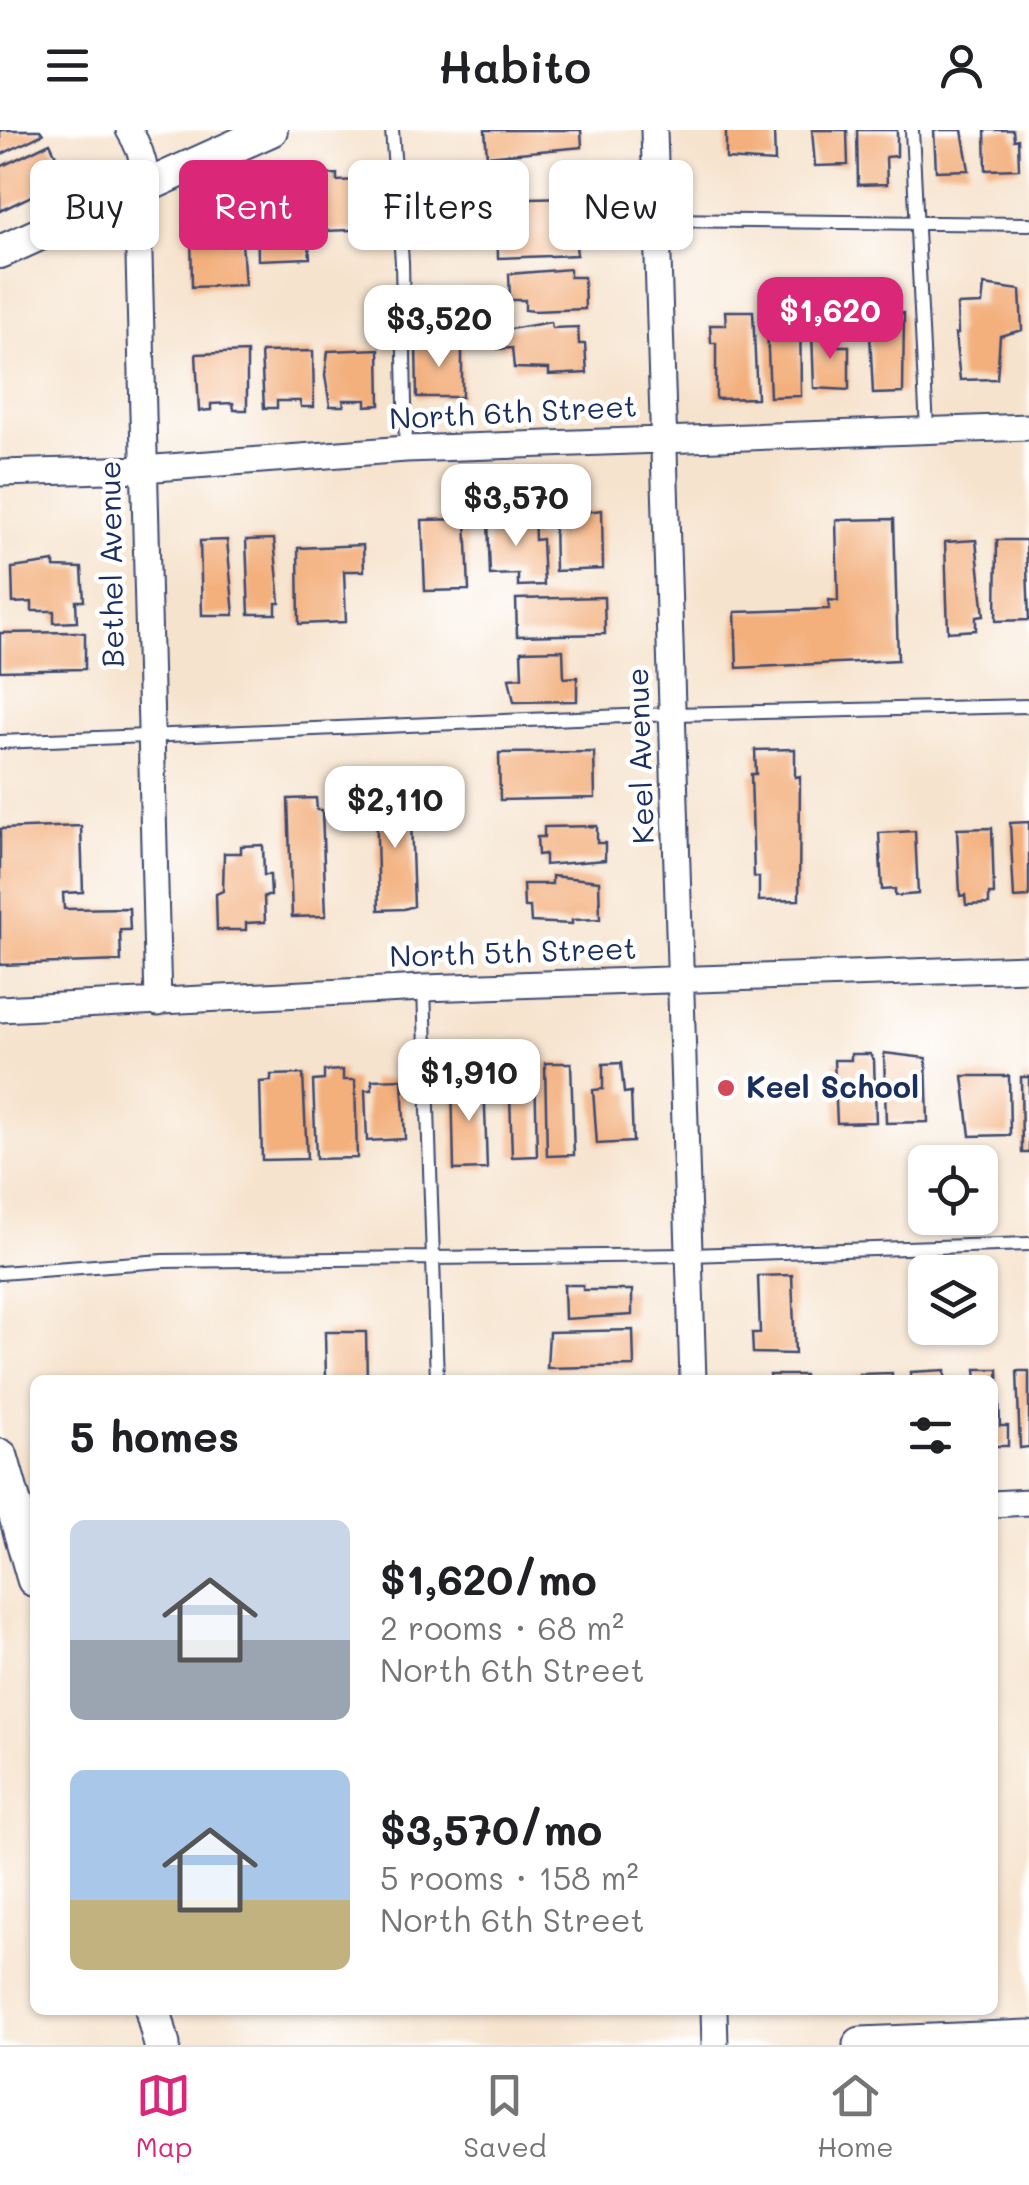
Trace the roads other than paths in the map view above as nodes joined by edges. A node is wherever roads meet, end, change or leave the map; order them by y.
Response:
1 (129, 130) edge
2 (271, 130) edge
3 (392, 130) edge
4 (654, 130) edge
5 (912, 130) edge
6 (144, 160) edge
7 (655, 160) edge
8 (159, 182) edge
9 (693, 220) edge
10 (916, 223) junction
11 (1029, 224) edge
12 (30, 239) edge
13 (139, 250) edge
14 (659, 250) edge
15 (0, 252) edge
16 (1029, 427) edge
17 (927, 430) junction
18 (664, 438) junction
19 (406, 450) junction
20 (143, 469) junction
21 (0, 473) edge
22 (1029, 706) edge
23 (672, 714) junction
24 (148, 736) junction
25 (0, 742) edge
26 (1029, 968) edge
27 (680, 979) junction
28 (424, 988) junction
29 (158, 1004) junction
30 (0, 1009) edge
31 (1029, 1244) edge
32 (688, 1255) junction
33 (434, 1258) junction
34 (0, 1272) edge
35 (438, 1375) edge
36 (693, 1375) edge
37 (0, 1456) edge
38 (1029, 1502) edge
39 (998, 1504) edge
40 (29, 1536) edge
41 (154, 2015) edge
42 (714, 2015) edge
43 (1029, 2038) edge
44 (162, 2045) edge
45 (715, 2045) edge
46 (861, 2045) edge

1 - 6 street, Bethel Avenue
2 - 8 street
3 - 19 lane
4 - 7 street, Keel Avenue
5 - 10 lane
9 - 10 lane
10 - 11 lane
10 - 17 lane
12 - 15 street
13 - 20 street, Bethel Avenue
14 - 18 street, Keel Avenue
16 - 17 street, North 6th Street
17 - 18 street, North 6th Street
18 - 19 street, North 6th Street
18 - 23 street, Keel Avenue
19 - 20 street, North 6th Street
20 - 21 street, North 6th Street
20 - 24 street, Bethel Avenue
22 - 23 lane
23 - 24 lane
23 - 27 street, Keel Avenue
24 - 25 lane
24 - 29 street, Bethel Avenue
26 - 27 street, North 5th Street
27 - 28 street, North 5th Street
27 - 32 street, Keel Avenue
28 - 29 street, North 5th Street
28 - 33 lane
29 - 30 street, North 5th Street
31 - 32 lane
32 - 33 lane
32 - 36 street, Keel Avenue
33 - 34 lane
33 - 35 lane
37 - 40 main road
38 - 39 street
41 - 44 main road
42 - 45 street
43 - 46 main road

